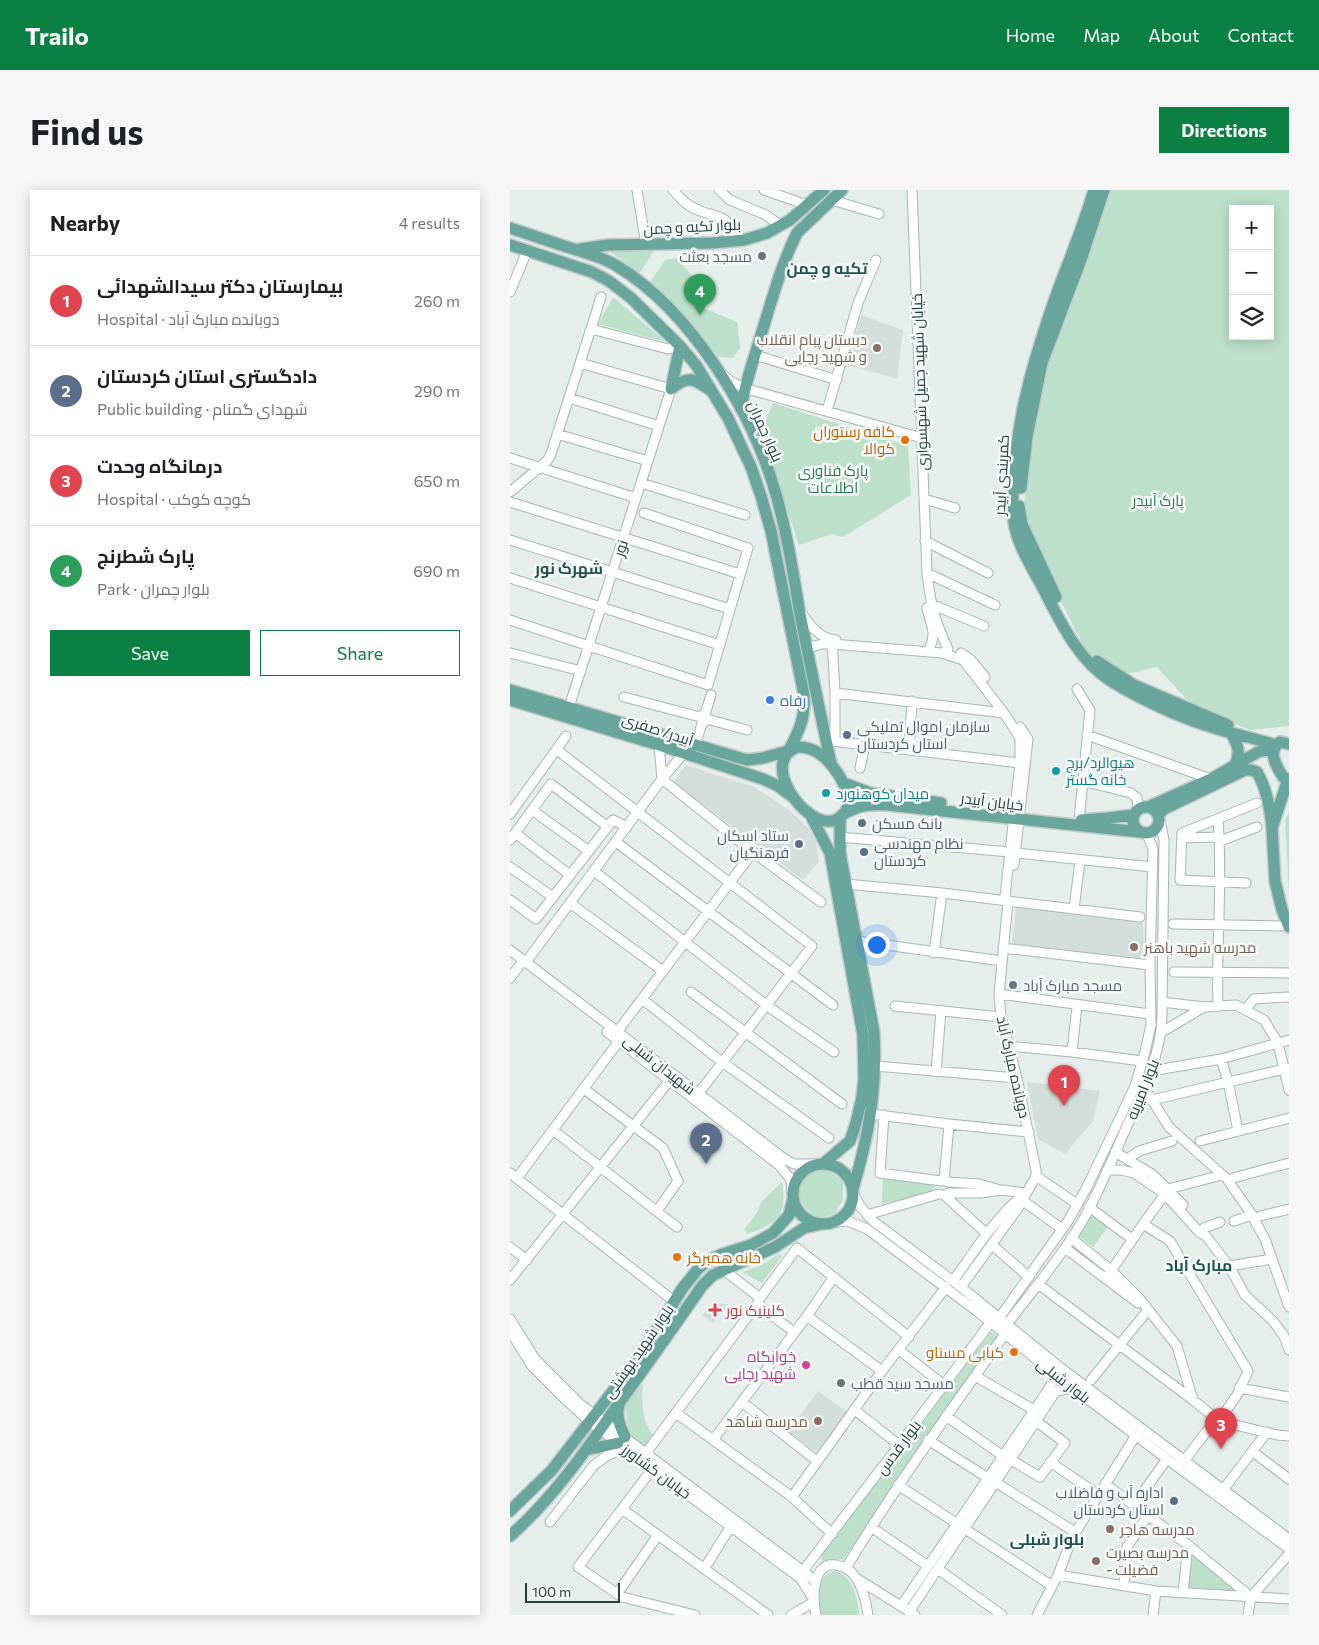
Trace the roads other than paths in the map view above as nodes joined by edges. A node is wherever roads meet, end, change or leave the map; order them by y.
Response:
1 (637, 190) edge
2 (673, 190) edge
3 (719, 190) edge
4 (764, 190) edge
5 (824, 190) edge
6 (842, 190) edge
7 (912, 190) edge
8 (1094, 190) edge
9 (1104, 190) edge
10 (832, 200) junction
11 (805, 207) junction
12 (879, 214) dead end
13 (813, 218) junction
14 (785, 223) junction
15 (510, 228) edge
16 (797, 233) junction
17 (734, 241) junction
18 (646, 244) junction
19 (510, 245) edge
20 (576, 249) junction
21 (527, 251) junction
22 (876, 260) dead end
23 (510, 292) edge
24 (601, 297) dead end
25 (591, 329) junction
26 (680, 346) junction
27 (755, 355) junction
28 (580, 363) junction
29 (719, 372) junction
30 (837, 380) junction
31 (744, 388) junction
32 (671, 389) junction
33 (713, 391) junction
34 (568, 398) junction
35 (741, 409) junction
36 (827, 411) junction
37 (659, 426) junction
38 (557, 434) junction
39 (922, 438) junction
40 (510, 458) edge
41 (648, 461) junction
42 (539, 468) junction
43 (641, 483) junction
44 (510, 492) edge
45 (636, 498) junction
46 (924, 499) junction
47 (510, 502) edge
48 (955, 508) dead end
49 (644, 513) dead end
50 (746, 515) dead end
51 (624, 537) junction
52 (510, 540) edge
53 (925, 541) junction
54 (612, 572) junction
55 (927, 573) junction
56 (988, 573) dead end
57 (740, 574) junction
58 (510, 578) edge
59 (931, 604) junction
60 (995, 605) dead end
61 (601, 607) junction
62 (730, 609) junction
63 (800, 611) junction
64 (510, 620) edge
65 (984, 626) dead end
66 (832, 641) junction
67 (720, 645) junction
68 (589, 646) junction
69 (930, 647) junction
70 (807, 648) junction
71 (948, 649) junction
72 (510, 653) edge
73 (581, 670) junction
74 (1077, 689) dead end
75 (510, 690) edge
76 (835, 693) junction
77 (711, 695) dead end
78 (624, 697) dead end
79 (510, 700) edge
80 (912, 702) junction
81 (569, 707) junction
82 (819, 710) junction
83 (1004, 713) junction
84 (804, 714) junction
85 (704, 718) junction
86 (746, 730) dead end
87 (1231, 733) junction
88 (1088, 735) junction
89 (566, 736) dead end
90 (1251, 737) junction
91 (865, 744) junction
92 (1289, 744) edge
93 (659, 745) junction
94 (695, 745) junction
95 (1275, 747) junction
96 (557, 750) junction
97 (789, 750) junction
98 (909, 750) junction
99 (684, 753) junction
100 (831, 762) junction
101 (1020, 763) junction
102 (1235, 764) junction
103 (860, 768) dead end
104 (662, 779) junction
105 (1211, 779) junction
106 (1288, 779) edge
107 (1084, 781) junction
108 (844, 783) junction
109 (793, 797) junction
110 (1257, 803) dead end
111 (532, 810) junction
112 (1140, 810) junction
113 (638, 812) junction
114 (510, 814) edge
115 (810, 814) junction
116 (842, 816) junction
117 (1017, 817) junction
118 (1159, 818) junction
119 (1218, 819) junction
120 (1079, 820) junction
121 (608, 827) junction
122 (627, 827) junction
123 (1257, 827) dead end
124 (1272, 828) junction
125 (1143, 833) junction
126 (513, 836) edge
127 (839, 837) junction
128 (1182, 838) junction
129 (1220, 839) junction
130 (616, 842) junction
131 (589, 851) junction
132 (753, 852) junction
133 (835, 853) junction
134 (1013, 853) junction
135 (1080, 861) junction
136 (510, 867) edge
137 (1153, 867) junction
138 (594, 871) junction
139 (570, 875) junction
140 (730, 882) junction
141 (1219, 882) junction
142 (1246, 883) dead end
143 (846, 884) junction
144 (942, 894) junction
145 (553, 897) junction
146 (510, 900) edge
147 (821, 902) dead end
148 (1008, 902) junction
149 (570, 903) junction
150 (1074, 909) junction
151 (708, 912) junction
152 (1140, 916) dead end
153 (1173, 924) dead end
154 (1218, 926) junction
155 (1285, 926) edge
156 (857, 941) junction
157 (685, 942) junction
158 (1002, 948) junction
159 (510, 950) edge
160 (934, 952) junction
161 (510, 957) edge
162 (1002, 961) junction
163 (523, 964) junction
164 (1150, 965) junction
165 (663, 971) junction
166 (1174, 972) dead end
167 (1217, 973) junction
168 (1289, 973) edge
169 (790, 974) junction
170 (510, 978) edge
171 (691, 992) dead end
172 (999, 994) junction
173 (1289, 997) edge
174 (642, 999) junction
175 (1162, 1002) junction
176 (766, 1005) junction
177 (834, 1006) dead end
178 (895, 1006) dead end
179 (1077, 1006) junction
180 (1218, 1006) junction
181 (1204, 1007) junction
182 (1245, 1010) junction
183 (941, 1011) junction
184 (1150, 1014) junction
185 (1000, 1017) junction
186 (745, 1032) junction
187 (1162, 1032) junction
188 (618, 1036) junction
189 (1289, 1040) edge
190 (1278, 1043) junction
191 (1008, 1046) junction
192 (834, 1052) dead end
193 (1072, 1052) junction
194 (1221, 1058) junction
195 (1142, 1061) junction
196 (722, 1062) junction
197 (875, 1066) junction
198 (1287, 1069) edge
199 (1151, 1071) junction
200 (936, 1072) junction
201 (1016, 1078) junction
202 (670, 1080) junction
203 (1228, 1081) junction
204 (1135, 1086) junction
205 (584, 1089) junction
206 (1144, 1089) junction
207 (1289, 1090) edge
208 (698, 1094) junction
209 (1156, 1099) dead end
210 (842, 1104) dead end
211 (871, 1114) junction
212 (884, 1115) junction
213 (1289, 1118) edge
214 (949, 1124) junction
215 (633, 1126) junction
216 (553, 1130) junction
217 (1238, 1131) junction
218 (1029, 1132) junction
219 (829, 1138) dead end
220 (1200, 1140) dead end
221 (850, 1141) junction
222 (1172, 1141) dead end
223 (864, 1148) junction
224 (1115, 1152) junction
225 (771, 1153) junction
226 (1127, 1158) junction
227 (1289, 1163) edge
228 (820, 1164) junction
229 (600, 1167) junction
230 (1107, 1170) junction
231 (514, 1175) edge
232 (1222, 1175) junction
233 (1036, 1176) junction
234 (1234, 1178) dead end
235 (944, 1181) junction
236 (1087, 1187) junction
237 (1002, 1190) junction
238 (853, 1191) junction
239 (1166, 1191) junction
240 (1097, 1192) junction
241 (793, 1194) junction
242 (944, 1194) junction
243 (1024, 1197) junction
244 (1077, 1204) junction
245 (1089, 1207) junction
246 (1289, 1210) edge
247 (656, 1211) junction
248 (563, 1214) junction
249 (867, 1215) junction
250 (1256, 1215) junction
251 (1234, 1221) dead end
252 (834, 1222) junction
253 (1220, 1222) dead end
254 (821, 1224) junction
255 (1143, 1224) junction
256 (677, 1227) dead end
257 (779, 1228) junction
258 (1062, 1229) junction
259 (1205, 1232) junction
260 (987, 1234) junction
261 (1071, 1238) junction
262 (1132, 1239) junction
263 (786, 1240) junction
264 (992, 1245) junction
265 (510, 1247) edge
266 (1065, 1248) junction
267 (526, 1260) junction
268 (1266, 1260) dead end
269 (1229, 1266) junction
270 (1111, 1270) junction
271 (729, 1274) dead end
272 (833, 1278) junction
273 (1029, 1278) junction
274 (510, 1280) edge
275 (1106, 1280) junction
276 (1285, 1283) edge
277 (950, 1284) junction
278 (1038, 1284) junction
279 (961, 1287) junction
280 (758, 1301) junction
281 (675, 1302) junction
282 (1288, 1305) edge
283 (1148, 1310) junction
284 (807, 1316) junction
285 (1000, 1317) junction
286 (510, 1318) edge
287 (991, 1322) junction
288 (1008, 1324) junction
289 (510, 1331) edge
290 (794, 1332) junction
291 (1005, 1334) junction
292 (909, 1337) junction
293 (1120, 1345) junction
294 (899, 1350) junction
295 (1289, 1350) edge
296 (882, 1371) junction
297 (1056, 1375) junction
298 (975, 1376) junction
299 (1091, 1380) dead end
300 (944, 1385) junction
301 (1074, 1388) junction
302 (1240, 1388) junction
303 (1289, 1397) edge
304 (1193, 1400) junction
305 (620, 1402) junction
306 (742, 1402) junction
307 (855, 1410) junction
308 (1034, 1410) junction
309 (676, 1414) junction
310 (946, 1416) junction
311 (591, 1417) junction
312 (1217, 1420) junction
313 (1036, 1421) junction
314 (603, 1426) junction
315 (1267, 1432) junction
316 (1136, 1435) junction
317 (1289, 1436) edge
318 (713, 1440) junction
319 (928, 1440) junction
320 (623, 1442) junction
321 (899, 1445) junction
322 (586, 1450) junction
323 (1253, 1452) junction
324 (646, 1453) junction
325 (1007, 1458) junction
326 (1167, 1459) junction
327 (817, 1461) junction
328 (1184, 1461) junction
329 (1050, 1462) junction
330 (653, 1468) junction
331 (1289, 1479) edge
332 (992, 1480) junction
333 (1106, 1484) junction
334 (898, 1485) junction
335 (1223, 1490) junction
336 (1099, 1495) junction
337 (792, 1497) junction
338 (1134, 1505) junction
339 (622, 1509) junction
340 (510, 1511) edge
341 (1148, 1515) junction
342 (550, 1522) dead end
343 (957, 1523) junction
344 (732, 1526) junction
345 (871, 1527) junction
346 (966, 1529) junction
347 (1075, 1532) junction
348 (832, 1534) junction
349 (658, 1535) junction
350 (748, 1535) junction
351 (510, 1536) edge
352 (1289, 1539) edge
353 (1188, 1545) junction
354 (1289, 1549) edge
355 (816, 1554) junction
356 (1289, 1554) edge
357 (928, 1566) junction
358 (846, 1568) junction
359 (704, 1569) junction
360 (938, 1570) junction
361 (803, 1571) junction
362 (1058, 1575) junction
363 (856, 1578) junction
364 (816, 1579) junction
365 (1052, 1586) junction
366 (1124, 1586) junction
367 (1156, 1591) junction
368 (1183, 1593) junction
369 (617, 1594) junction
370 (1251, 1597) junction
371 (1289, 1599) edge
372 (814, 1601) junction
373 (901, 1606) junction
374 (912, 1613) edge
375 (694, 1615) edge
376 (768, 1615) edge
377 (791, 1615) edge
378 (816, 1615) edge
379 (868, 1615) edge
380 (1002, 1615) edge
381 (1037, 1615) edge
382 (1153, 1615) edge
383 (1248, 1615) edge

1 - 18 street
2 - 17 street
3 - 14 street
4 - 11 street
5 - 11 main road, بلوار تکیه و چمن
6 - 10 main road
7 - 39 street, خیابان شهید جمیل شهسواری
8 - 87 main road, کمربندی آبیدر
9 - 90 main road, کمربندی آبیدر
10 - 12 street
10 - 13 main road
11 - 13 main road
11 - 14 main road, بلوار تکیه و چمن
13 - 16 main road
14 - 16 main road
14 - 17 main road, بلوار تکیه و چمن
15 - 20 main road, بلوار چمران
16 - 27 main road
17 - 18 main road, بلوار تکیه و چمن
18 - 20 main road, بلوار تکیه و چمن
19 - 21 main road, بلوار چمران
20 - 29 main road, بلوار چمران
21 - 23 street
21 - 26 main road, بلوار چمران
22 - 30 street
24 - 25 street
25 - 26 street
25 - 28 street
26 - 32 main road
26 - 33 main road, بلوار چمران
27 - 30 street
27 - 31 main road
28 - 32 street
28 - 34 street
29 - 31 street
29 - 35 main road, بلوار چمران
30 - 36 street
31 - 35 main road
31 - 36 street
32 - 33 main road
32 - 37 street, نور
33 - 84 main road, بلوار چمران
34 - 37 street
34 - 38 street
35 - 63 main road, بلوار چمران
36 - 39 street
37 - 41 street, نور
38 - 41 street
38 - 42 street
39 - 46 street, خیابان شهید جمیل شهسواری
40 - 42 street
41 - 43 street, نور
42 - 44 street
42 - 45 street
43 - 45 street, نور
43 - 50 street
45 - 51 street, نور
46 - 48 street
46 - 53 street, خیابان شهید جمیل شهسواری
47 - 51 street
49 - 57 street
51 - 54 street, نور
51 - 57 street
52 - 54 street
53 - 55 street, خیابان شهید جمیل شهسواری
53 - 56 street
54 - 61 street, نور
54 - 62 street
55 - 59 street, خیابان شهید جمیل شهسواری
55 - 60 street
55 - 69 street, خیابان شهید جمیل شهسواری
57 - 62 street
58 - 61 street
59 - 65 street
59 - 71 street, خیابان شهید جمیل شهسواری
61 - 67 street
61 - 68 street, نور
62 - 67 street
63 - 66 street
63 - 70 main road, بلوار چمران
64 - 68 street
66 - 69 street
66 - 70 street
66 - 76 street
66 - 83 street
67 - 68 street
68 - 73 street, نور
69 - 71 street
70 - 82 main road, بلوار چمران
71 - 117 street
72 - 73 street
73 - 81 street, نور
74 - 88 street
75 - 81 main road, آبیدر/ صفری
76 - 80 street
76 - 91 street
77 - 85 street
78 - 85 street
79 - 93 main road, آبیدر/ صفری
80 - 83 street
80 - 98 street
81 - 94 main road, آبیدر/ صفری
82 - 84 main road
82 - 100 main road, بلوار چمران
83 - 101 street
84 - 97 main road, بلوار چمران
85 - 86 street
85 - 94 street
87 - 90 main road, کمربندی آبیدر
87 - 102 main road
88 - 105 street
88 - 107 street
89 - 96 street
90 - 95 main road, کمربندی آبیدر
91 - 98 street
91 - 103 street
92 - 95 main road
93 - 99 main road, آبیدر/ صفری
93 - 104 street
94 - 97 main road, آبیدر/ صفری
95 - 102 main road, خیابان آبیدر
95 - 106 main road
96 - 113 street
96 - 114 street
97 - 100 main road
97 - 109 main road
98 - 101 street
99 - 104 street
99 - 109 main road, آبیدر/ صفری
100 - 108 main road
101 - 117 street
102 - 105 main road, خیابان آبیدر
104 - 113 street
104 - 132 street
105 - 112 main road, خیابان آبیدر
106 - 124 main road
107 - 112 street
107 - 120 street
108 - 116 main road
108 - 117 main road, خیابان آبیدر
109 - 115 main road
110 - 119 street
111 - 121 street
111 - 126 street
111 - 131 street
112 - 118 main road
112 - 120 main road, خیابان آبیدر
112 - 125 main road
113 - 122 street
113 - 140 street
115 - 116 main road
115 - 133 main road
116 - 117 main road, خیابان آبیدر
116 - 127 main road
117 - 120 main road, خیابان آبیدر
117 - 125 main road, خیابان آبیدر
117 - 134 street, دوبانده مبارک آباد
118 - 124 main road
118 - 125 main road
118 - 175 street, بلوار امیریه
119 - 128 street
119 - 129 street
121 - 122 street
121 - 131 street
122 - 130 street
123 - 129 street
124 - 155 main road
125 - 137 street, بلوار امیریه
126 - 139 street
127 - 133 main road
127 - 134 street
128 - 129 street
128 - 141 street
129 - 141 street
130 - 138 street
130 - 151 street
131 - 139 street
132 - 140 street
132 - 147 street
133 - 143 main road
133 - 221 main road
134 - 135 street
134 - 148 street, دوبانده مبارک آباد
135 - 137 street
135 - 150 street
136 - 145 street
137 - 164 street, بلوار امیریه
138 - 149 street
138 - 157 street
139 - 145 street
140 - 151 street
140 - 169 street
141 - 142 street
141 - 154 street
143 - 144 street
143 - 156 main road
144 - 148 street
144 - 160 street
145 - 146 street
148 - 150 street
148 - 158 street, دوبانده مبارک آباد
149 - 163 street
149 - 165 street
150 - 152 street
151 - 157 street
151 - 169 street
153 - 154 street
154 - 155 street
154 - 167 street
156 - 160 street
156 - 197 main road
157 - 165 street
157 - 176 street
158 - 162 street, دوبانده مبارک آباد
158 - 164 street
159 - 163 street, شهیدان شبلی
160 - 162 street
161 - 163 street, شهیدان شبلی
162 - 172 street, دوبانده مبارک آباد
163 - 170 street
163 - 188 street, شهیدان شبلی
164 - 184 street, بلوار امیریه
165 - 174 street
166 - 167 street
167 - 168 street
167 - 180 street
169 - 176 street
169 - 177 street
171 - 186 street
172 - 179 street
172 - 185 street, دوبانده مبارک آباد
173 - 182 street
174 - 188 street
174 - 196 street
175 - 181 street
175 - 187 street, بلوار امیریه
176 - 186 street
176 - 192 street
178 - 183 street
179 - 184 street
179 - 193 street
180 - 181 street
180 - 182 street
181 - 187 street
182 - 190 street
183 - 185 street
183 - 200 street
184 - 195 street, بلوار امیریه
185 - 191 street, دوبانده مبارک آباد
186 - 196 street
186 - 210 street
187 - 199 street, بلوار امیریه
188 - 202 street, شهیدان شبلی
188 - 205 street
188 - 208 street, شهیدان شبلی
189 - 190 street
190 - 194 street
190 - 198 street
191 - 193 street
191 - 201 street, دوبانده مبارک آباد
193 - 195 street
194 - 199 street
194 - 203 street
195 - 204 street, بلوار امیریه
196 - 208 street
196 - 219 street
197 - 200 street
197 - 211 main road
198 - 203 street
198 - 207 street
199 - 206 street, بلوار امیریه
200 - 201 street
201 - 218 street, دوبانده مبارک آباد
202 - 215 street
202 - 225 street, شهیدان شبلی
203 - 209 street
203 - 217 street
204 - 206 street
204 - 236 street, بلوار امیریه
205 - 215 street
205 - 216 street
206 - 224 street, بلوار امیریه
206 - 232 street
208 - 225 street, شهیدان شبلی
211 - 212 street
211 - 223 main road
212 - 214 street
212 - 235 street
213 - 217 street
214 - 218 street
214 - 235 street
215 - 229 street
215 - 247 street
216 - 229 street
216 - 231 street
217 - 220 street
218 - 233 street, دوبانده مبارک آباد
221 - 223 main road
221 - 228 main road
222 - 226 street
223 - 238 main road
224 - 226 street
224 - 230 street, بلوار امیریه
225 - 228 street, شهیدان شبلی
225 - 241 street, شهیدان شبلی
226 - 239 street
227 - 234 street
228 - 238 main road
228 - 241 main road
229 - 247 street
229 - 248 street
230 - 239 street
230 - 240 street, بلوار امیریه
231 - 248 street
232 - 239 street
232 - 250 street
233 - 243 street
233 - 244 street
235 - 237 street
235 - 242 street
235 - 242 street
236 - 240 street
236 - 244 street, بلوار امیریه
237 - 242 street
237 - 243 street
238 - 249 street, بلوار شبلی
238 - 252 main road
239 - 255 street
239 - 259 street
240 - 245 street, بلوار امیریه
241 - 254 main road
241 - 257 main road, بلوار شهید بهشتی
242 - 249 street
242 - 260 street
243 - 258 street
243 - 260 street
243 - 264 street
244 - 258 street, بلوار امیریه
245 - 261 street, بلوار امیریه
245 - 262 street
246 - 250 street
247 - 256 street
248 - 267 street
248 - 281 street
249 - 277 street, بلوار شبلی
250 - 251 street
250 - 276 street
252 - 254 main road
252 - 277 street, بلوار شبلی
253 - 259 street
254 - 263 main road, بلوار شهید بهشتی
255 - 262 street
255 - 302 street
257 - 263 main road
257 - 281 main road, بلوار شهید بهشتی
258 - 273 street, بلوار امیریه
259 - 269 street
260 - 277 street
261 - 266 street, بلوار امیریه
261 - 270 street
262 - 270 street
263 - 305 main road, بلوار شهید بهشتی
264 - 273 street
264 - 279 street
265 - 267 street
266 - 275 street
266 - 278 street, بلوار امیریه
267 - 274 street
268 - 269 street
269 - 295 street
270 - 275 street
270 - 283 street
271 - 280 street
272 - 280 street
272 - 284 street
272 - 292 street
273 - 285 street, بلوار امیریه
275 - 283 street
276 - 282 street
277 - 279 street, بلوار شبلی
277 - 287 street, بلوار شبلی
277 - 292 street
278 - 288 street, بلوار امیریه
278 - 293 street
279 - 285 street, بلوار شبلی
280 - 290 street
280 - 309 street
281 - 311 main road, بلوار شهید بهشتی
283 - 293 street
283 - 304 street
284 - 290 street
284 - 296 street
285 - 288 street, بلوار شبلی
286 - 311 street, خیابان کشاورز
287 - 291 street, بلوار شبلی
287 - 300 street, بلوار قدس
288 - 328 street, بلوار شبلی
289 - 311 street, خیابان کشاورز
290 - 306 street
291 - 297 street, بلوار شبلی
291 - 298 street, بلوار قدس
292 - 294 street
293 - 299 street
293 - 304 street
294 - 296 street
294 - 300 street
296 - 307 street
297 - 301 street, بلوار شبلی
297 - 308 street
298 - 308 street
298 - 310 street, بلوار قدس
300 - 321 street, بلوار قدس
301 - 313 street
301 - 316 street, بلوار شبلی
302 - 303 street
302 - 312 street
304 - 312 street
305 - 314 main road, بلوار شهید بهشتی
305 - 320 main road
306 - 318 street
306 - 327 street
307 - 321 street
307 - 327 street
308 - 325 street
309 - 318 street
309 - 324 street
310 - 319 street, بلوار قدس
310 - 325 street
311 - 314 street, خیابان کشاورز
311 - 340 main road, بلوار شهید بهشتی
312 - 315 street
312 - 328 street
313 - 325 street
313 - 329 street
314 - 320 street, خیابان کشاورز
314 - 322 main road, بلوار شهید بهشتی
315 - 317 street
315 - 323 street
316 - 326 street, بلوار شبلی
316 - 333 street
318 - 337 street
319 - 332 street
319 - 334 street, بلوار قدس
320 - 322 main road
320 - 324 street, خیابان کشاورز
320 - 330 street, خیابان کشاورز
320 - 342 street
321 - 348 street, بلوار قدس
322 - 351 main road, بلوار شهید بهشتی
323 - 331 street
323 - 335 street
324 - 350 street, خیابان کشاورز
325 - 329 street
325 - 332 street
326 - 338 street
326 - 354 street, بلوار شبلی
327 - 337 street
328 - 335 street, بلوار شبلی
329 - 336 street
330 - 339 street
330 - 344 street, خیابان کشاورز
332 - 343 street
332 - 346 street
332 - 347 street
333 - 336 street
333 - 338 street
334 - 343 street
334 - 345 street, بلوار قدس
335 - 352 street, بلوار شبلی
336 - 347 street
337 - 348 street
338 - 341 street
339 - 349 street
339 - 369 street
341 - 353 street
341 - 366 street
343 - 346 street
343 - 357 street
344 - 350 street, خیابان کشاورز
344 - 359 street
345 - 357 street
345 - 358 street, بلوار قدس
346 - 360 street
346 - 365 street
347 - 362 street
348 - 355 street, بلوار قدس
349 - 359 street
349 - 369 street
350 - 361 street, خیابان کشاورز
350 - 372 street, خیابان کشاورز
353 - 368 street
353 - 370 street
355 - 361 street, بلوار قدس
355 - 364 street
356 - 370 street
357 - 373 street
358 - 363 street
358 - 364 street
359 - 376 street
360 - 374 street
360 - 380 street
361 - 364 street, خیابان کشاورز
362 - 365 street
362 - 366 street
363 - 373 street
363 - 379 street
364 - 372 street
365 - 381 street
366 - 367 street
367 - 368 street
367 - 382 street
368 - 370 street
369 - 375 street
370 - 371 street
370 - 383 street
372 - 377 street
372 - 378 street
373 - 374 street

